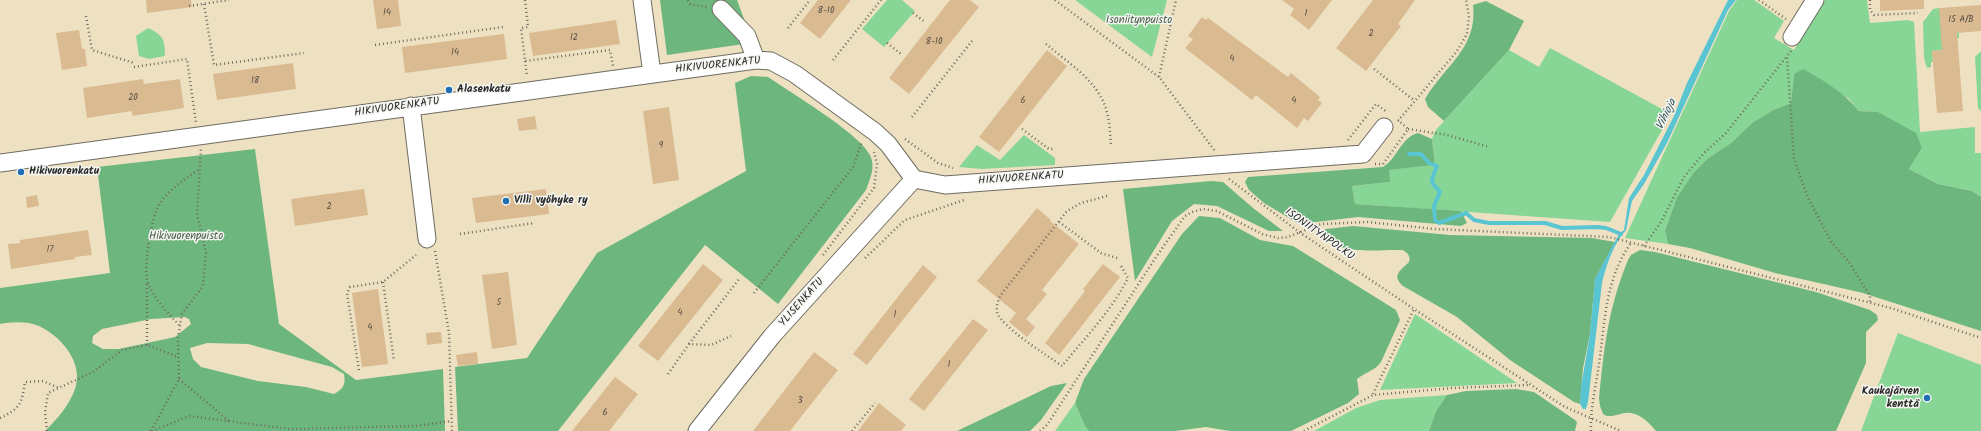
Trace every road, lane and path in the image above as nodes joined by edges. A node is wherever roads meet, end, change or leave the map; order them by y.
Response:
1 (230, 0) edge
2 (525, 0) edge
3 (642, 0) edge
4 (688, 0) edge
5 (810, 0) edge
6 (881, 0) edge
7 (1056, 0) edge
8 (1176, 0) edge
9 (1466, 0) edge
10 (1759, 0) edge
11 (1815, 0) edge
12 (1870, 0) edge
13 (204, 4) junction
14 (188, 6) dead end
15 (721, 9) joint
16 (913, 13) dead end
17 (1918, 13) dead end
18 (86, 16) dead end
19 (925, 22) dead end
20 (503, 27) dead end
21 (788, 28) dead end
22 (1795, 32) junction
23 (972, 41) dead end
24 (887, 43) dead end
25 (1046, 44) dead end
26 (375, 45) dead end
27 (304, 53) dead end
28 (901, 54) dead end
29 (1787, 56) junction
30 (756, 60) junction
31 (833, 60) dead end
32 (525, 61) junction
33 (134, 63) dead end
34 (134, 66) dead end
35 (621, 67) dead end
36 (1374, 69) dead end
37 (652, 74) junction
38 (1159, 77) junction
39 (527, 80) dead end
40 (1415, 101) junction
41 (411, 106) junction
42 (912, 117) dead end
43 (1391, 124) junction
44 (189, 126) dead end
45 (1022, 129) dead end
46 (1408, 129) junction
47 (901, 137) dead end
48 (867, 141) dead end
49 (1344, 145) dead end
50 (870, 146) dead end
51 (1110, 146) dead end
52 (201, 147) dead end
53 (1489, 147) dead end
54 (1055, 149) dead end
55 (1210, 155) dead end
56 (0, 163) edge
57 (1367, 165) dead end
58 (200, 169) junction
59 (958, 170) dead end
60 (1232, 175) dead end
61 (914, 179) junction
62 (1107, 196) dead end
63 (969, 198) dead end
64 (1059, 222) junction
65 (534, 223) dead end
66 (1298, 232) junction
67 (460, 234) dead end
68 (427, 238) joint
69 (1631, 243) junction
70 (1644, 246) junction
71 (416, 255) dead end
72 (1120, 259) dead end
73 (819, 260) dead end
74 (860, 263) dead end
75 (1121, 266) dead end
76 (739, 279) dead end
77 (147, 280) junction
78 (383, 282) junction
79 (754, 293) dead end
80 (1870, 303) junction
81 (1414, 309) junction
82 (180, 325) junction
83 (731, 336) dead end
84 (1981, 338) edge
85 (689, 344) junction
86 (146, 345) junction
87 (178, 357) junction
88 (394, 361) dead end
89 (359, 370) dead end
90 (668, 374) dead end
91 (179, 379) junction
92 (1530, 385) junction
93 (60, 388) junction
94 (1373, 395) junction
95 (875, 403) dead end
96 (0, 418) edge
97 (1590, 418) junction
98 (451, 421) junction
99 (230, 422) junction
100 (47, 431) edge
101 (151, 431) edge
102 (452, 431) edge
103 (696, 431) edge
104 (852, 431) edge
105 (1040, 431) edge
106 (1304, 431) edge
107 (1591, 431) edge
108 (1621, 431) edge

1 - 13 path
2 - 32 path
3 - 37 street
4 - 15 path
5 - 21 path
6 - 31 path
7 - 38 path
8 - 38 path
9 - 40 path
10 - 22 path
11 - 22 street
12 - 17 path
13 - 14 path
13 - 27 path
15 - 30 street
16 - 19 path
18 - 33 path
20 - 26 path
22 - 29 path
23 - 42 path
24 - 28 path
25 - 51 path
29 - 70 path
29 - 80 path
30 - 37 street, HIKIVUORENKATU
30 - 61 street, HIKIVUORENKATU
32 - 35 path
32 - 39 path
34 - 44 path
36 - 40 path
37 - 41 street, HIKIVUORENKATU
38 - 55 path
40 - 43 path
41 - 56 street, HIKIVUORENKATU
41 - 68 street
43 - 46 path
43 - 49 path
43 - 61 street, HIKIVUORENKATU
45 - 54 path
46 - 53 path
46 - 57 path
47 - 59 path
48 - 79 path
50 - 73 path
52 - 58 path
58 - 77 path
58 - 82 path
60 - 66 path, ISONIITYNPOLKU
61 - 103 street, YLISENKATU
62 - 64 path
63 - 74 path
64 - 72 path
64 - 75 path
65 - 67 path
66 - 69 path
66 - 81 path, ISONIITYNPOLKU
66 - 105 path
68 - 98 path
69 - 70 path
69 - 97 path
70 - 80 path
71 - 78 path
76 - 85 path
77 - 82 path
77 - 86 path
78 - 88 path
78 - 89 path
80 - 84 path
81 - 92 path, ISONIITYNPOLKU
81 - 94 path
82 - 87 path
83 - 85 path
85 - 90 path
86 - 87 path
86 - 93 path
87 - 91 path
91 - 99 path
91 - 101 path
92 - 94 path
92 - 97 path, ISONIITYNPOLKU
93 - 96 path
93 - 100 path
94 - 106 path
95 - 104 path
97 - 107 path
97 - 108 path, ISONIITYNPOLKU
98 - 99 path
98 - 102 path
99 - 101 path

